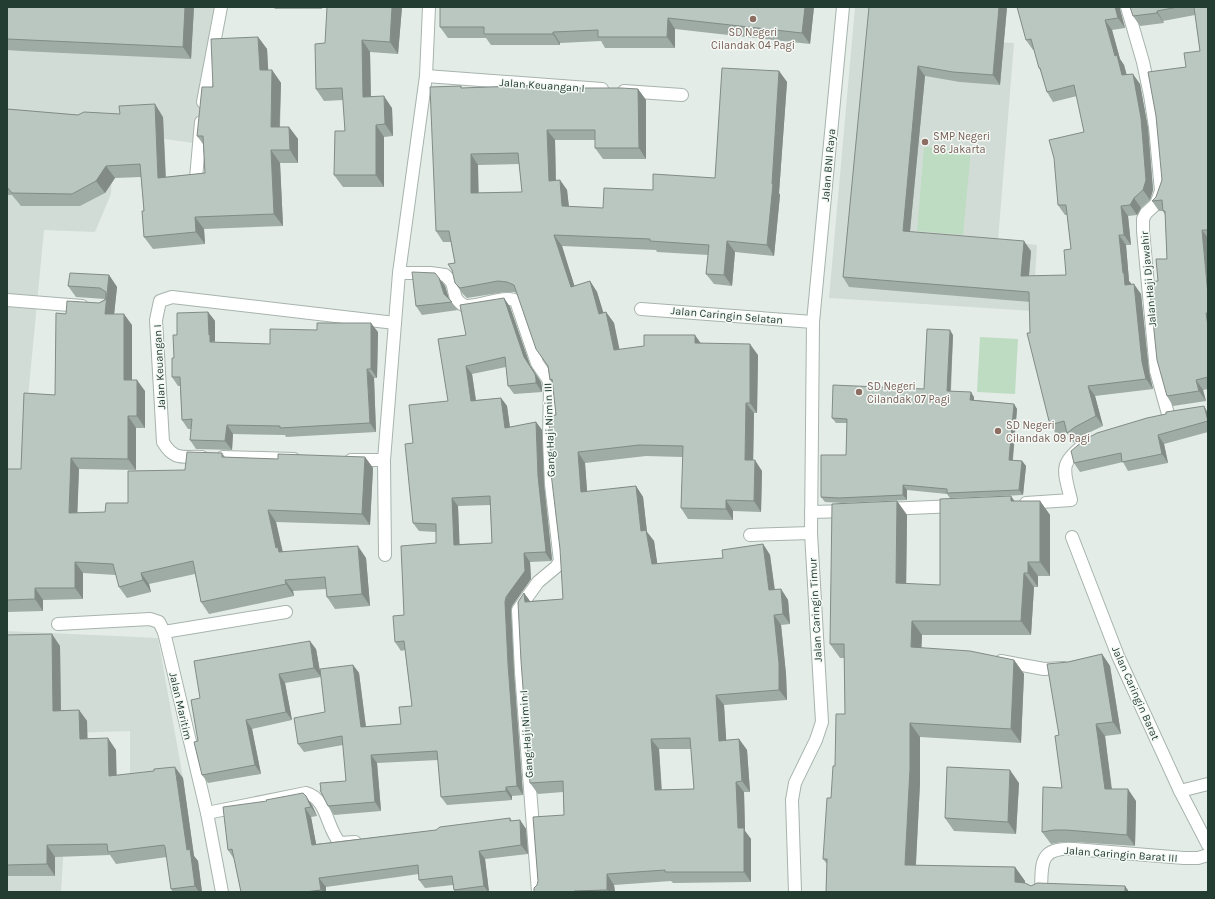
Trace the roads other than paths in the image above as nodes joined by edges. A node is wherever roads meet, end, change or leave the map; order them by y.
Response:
1 (221, 7) edge
2 (429, 7) edge
3 (843, 7) edge
4 (1127, 7) edge
5 (426, 76) junction
6 (682, 95) dead end
7 (196, 178) edge
8 (399, 272) junction
9 (7, 300) edge
10 (91, 306) edge
11 (641, 308) dead end
12 (813, 322) junction
13 (395, 323) junction
14 (1181, 412) edge
15 (1093, 439) edge
16 (304, 459) edge
17 (336, 459) edge
18 (384, 460) junction
19 (1011, 504) edge
20 (971, 505) edge
21 (859, 510) edge
22 (875, 510) edge
23 (811, 512) junction
24 (811, 534) junction
25 (750, 535) dead end
26 (1072, 537) dead end
27 (385, 556) dead end
28 (538, 582) joint
29 (286, 612) dead end
30 (58, 624) dead end
31 (164, 632) junction
32 (1118, 656) junction
33 (989, 658) edge
34 (1104, 659) edge
35 (1076, 665) edge
36 (1208, 784) edge
37 (1180, 791) junction
38 (207, 813) junction
39 (367, 840) edge
40 (1208, 845) edge
41 (1208, 855) edge
42 (222, 892) edge
43 (538, 892) edge
44 (795, 892) edge
45 (1041, 892) edge

1 - 7 street
2 - 5 street
3 - 12 street, Jalan BNI Raya
4 - 14 street, Jalan Haji Djawahir
5 - 6 street, Jalan Keuangan I
5 - 8 street
8 - 13 street
8 - 28 street, Gang Haji Nimin III
9 - 10 street
11 - 12 street, Jalan Caringin Selatan
12 - 23 street, Jalan Caringin Timur
13 - 16 street, Jalan Keuangan I
13 - 18 street
15 - 19 street
17 - 18 street
18 - 27 street
20 - 22 street
21 - 23 street
23 - 24 street, Jalan Caringin Timur
24 - 25 street
24 - 44 street, Jalan Caringin Timur
26 - 32 street, Jalan Caringin Barat
28 - 43 street, Gang Haji Nimin I
29 - 31 street
30 - 31 street
31 - 38 street, Jalan Maritim
32 - 34 street
32 - 37 street, Jalan Caringin Barat
33 - 35 street
36 - 37 street
37 - 40 street, Jalan Caringin Barat
38 - 39 street
38 - 42 street, Jalan Maritim
41 - 45 street, Jalan Caringin Barat III

